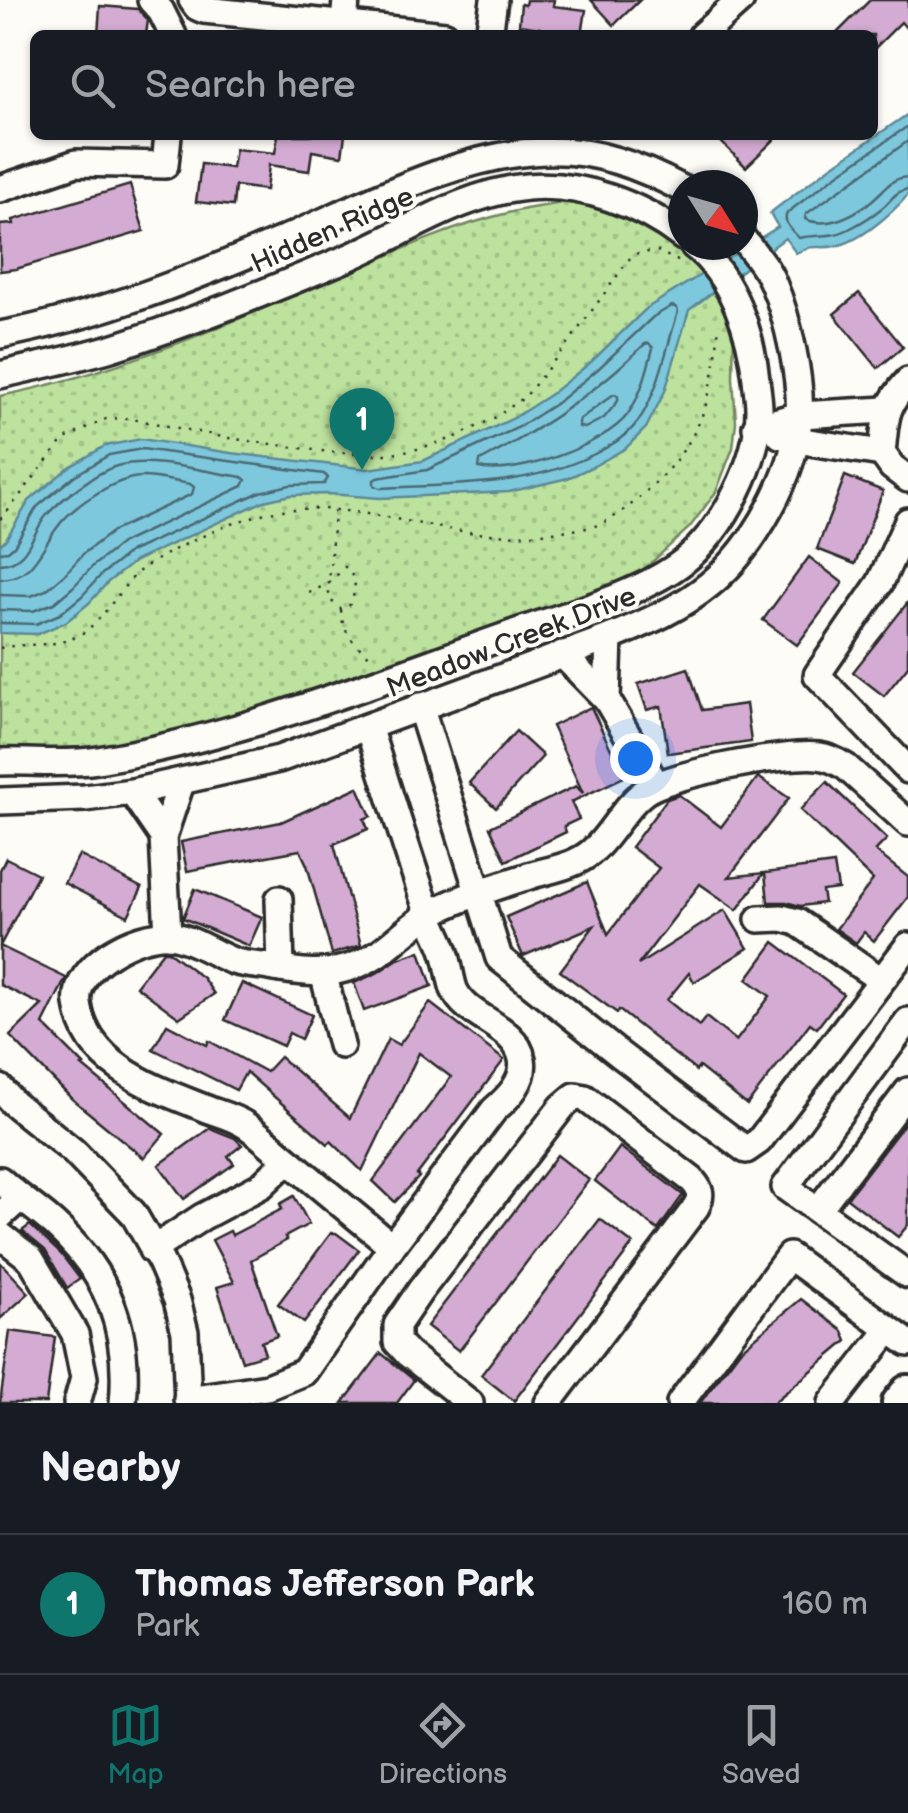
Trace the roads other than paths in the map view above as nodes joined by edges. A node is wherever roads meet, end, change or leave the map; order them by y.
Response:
1 (151, 0) edge
2 (192, 0) edge
3 (494, 0) edge
4 (741, 0) edge
5 (345, 12) edge
6 (292, 18) edge
7 (232, 24) edge
8 (171, 30) edge
9 (423, 30) edge
10 (491, 30) edge
11 (708, 30) edge
12 (168, 140) edge
13 (544, 143) edge
14 (668, 181) edge
15 (540, 186) junction
16 (0, 189) edge
17 (668, 226) edge
18 (702, 260) edge
19 (758, 260) edge
20 (736, 303) joint
21 (0, 335) edge
22 (0, 375) edge
23 (908, 381) edge
24 (886, 410) junction
25 (756, 427) junction
26 (798, 427) junction
27 (882, 453) junction
28 (908, 479) edge
29 (908, 521) edge
30 (609, 638) junction
31 (562, 654) junction
32 (608, 700) junction
33 (420, 706) junction
34 (368, 727) junction
35 (0, 762) edge
36 (908, 770) edge
37 (180, 782) junction
38 (656, 784) junction
39 (132, 792) junction
40 (0, 801) edge
41 (908, 823) edge
42 (163, 838) junction
43 (479, 892) junction
44 (279, 899) dead end
45 (429, 914) junction
46 (759, 919) dead end
47 (168, 935) junction
48 (908, 946) edge
49 (282, 970) junction
50 (323, 972) junction
51 (881, 980) junction
52 (908, 1021) edge
53 (341, 1045) dead end
54 (0, 1088) edge
55 (908, 1091) edge
56 (288, 1160) junction
57 (0, 1180) edge
58 (20, 1198) junction
59 (818, 1210) junction
60 (0, 1216) edge
61 (0, 1234) edge
62 (392, 1246) junction
63 (152, 1250) junction
64 (908, 1275) edge
65 (899, 1336) edge
66 (908, 1392) edge
67 (187, 1402) edge
68 (77, 1403) edge
69 (123, 1403) edge
70 (470, 1403) edge
71 (548, 1403) edge
72 (680, 1403) edge
73 (832, 1403) edge
74 (900, 1403) edge

1 - 8 street
2 - 7 street
3 - 10 street
4 - 11 street
5 - 6 street
5 - 9 street
6 - 7 street
12 - 16 street
13 - 14 street, Hidden Ridge
13 - 15 street
13 - 21 street, Hidden Ridge
15 - 17 street, Hidden Ridge
15 - 22 street, Hidden Ridge
18 - 20 street, Hidden Ridge
19 - 26 street, Meadow Creek Drive
20 - 25 street, Meadow Creek Drive
23 - 24 street
24 - 26 street
24 - 27 street
25 - 26 street
25 - 35 street, Meadow Creek Drive
26 - 27 street
26 - 30 street, Meadow Creek Drive
27 - 28 street
29 - 36 street
30 - 31 street, Meadow Creek Drive
30 - 32 street
31 - 32 street
31 - 33 street, Meadow Creek Drive
32 - 38 street
33 - 34 street, Meadow Creek Drive
33 - 43 street
34 - 37 street, Meadow Creek Drive
34 - 45 street
37 - 39 street, Meadow Creek Drive
37 - 42 street
38 - 41 street
38 - 43 street
39 - 40 street, Meadow Creek Drive
39 - 42 street
42 - 47 street
43 - 45 street
43 - 51 street
44 - 49 street
45 - 50 street
45 - 62 street
46 - 51 street
47 - 49 street
47 - 56 street
48 - 51 street
49 - 50 street
50 - 53 street
52 - 59 street
54 - 63 street
55 - 59 street
56 - 62 street
56 - 63 street
57 - 58 street
58 - 60 street
58 - 69 street
59 - 64 street
61 - 68 street
62 - 67 street
63 - 67 street
65 - 72 street
65 - 73 street
66 - 74 main road
70 - 71 street

